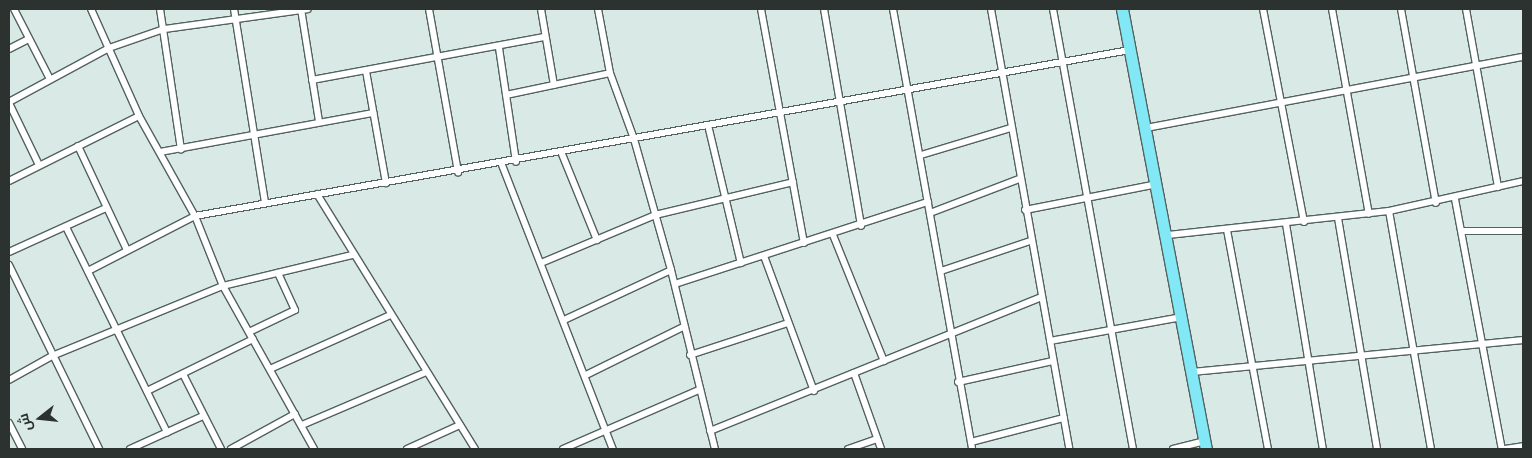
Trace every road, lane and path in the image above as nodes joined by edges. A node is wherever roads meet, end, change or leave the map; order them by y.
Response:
1 (14, 9) edge
2 (91, 9) edge
3 (160, 9) edge
4 (234, 9) edge
5 (303, 9) edge
6 (429, 9) edge
7 (541, 9) edge
8 (598, 9) edge
9 (761, 9) edge
10 (824, 9) edge
11 (892, 9) edge
12 (991, 9) edge
13 (1053, 9) edge
14 (1122, 9) edge
15 (1263, 9) edge
16 (1332, 9) edge
17 (1401, 9) edge
18 (1466, 9) edge
19 (236, 22) junction
20 (164, 29) junction
21 (544, 38) junction
22 (29, 39) junction
23 (109, 48) junction
24 (499, 48) junction
25 (9, 49) edge
26 (1130, 50) junction
27 (436, 56) junction
28 (1523, 57) edge
29 (1063, 65) junction
30 (1476, 66) junction
31 (366, 72) junction
32 (610, 74) junction
33 (1004, 76) junction
34 (1414, 77) junction
35 (50, 79) junction
36 (312, 80) junction
37 (554, 85) junction
38 (1347, 88) junction
39 (910, 93) junction
40 (506, 95) junction
41 (1281, 100) junction
42 (9, 102) edge
43 (842, 104) junction
44 (372, 113) junction
45 (778, 114) junction
46 (139, 116) junction
47 (319, 122) junction
48 (708, 125) junction
49 (1011, 128) junction
50 (1146, 128) junction
51 (253, 136) junction
52 (634, 139) junction
53 (78, 146) junction
54 (181, 148) junction
55 (160, 152) junction
56 (562, 154) junction
57 (921, 155) junction
58 (516, 162) junction
59 (39, 165) junction
60 (502, 165) junction
61 (458, 172) junction
62 (1019, 179) junction
63 (9, 181) edge
64 (1523, 181) edge
65 (793, 182) junction
66 (386, 183) junction
67 (1157, 184) junction
68 (1498, 187) junction
69 (317, 194) junction
70 (724, 198) junction
71 (1087, 198) junction
72 (1455, 199) junction
73 (928, 202) junction
74 (265, 203) junction
75 (1436, 203) junction
76 (106, 208) junction
77 (1025, 210) junction
78 (1389, 211) junction
79 (930, 213) junction
80 (1369, 214) junction
81 (655, 215) junction
82 (194, 216) junction
83 (1338, 218) junction
84 (1304, 222) junction
85 (1286, 224) junction
86 (861, 226) junction
87 (66, 227) junction
88 (1227, 230) junction
89 (1523, 231) edge
90 (1462, 232) junction
91 (833, 235) junction
92 (1168, 235) junction
93 (597, 240) junction
94 (1030, 241) junction
95 (804, 243) junction
96 (127, 250) junction
97 (9, 252) edge
98 (352, 255) junction
99 (764, 256) junction
100 (541, 263) junction
101 (741, 263) junction
102 (9, 265) edge
103 (671, 270) junction
104 (88, 271) junction
105 (941, 271) junction
106 (278, 272) junction
107 (674, 284) junction
108 (223, 286) junction
109 (1042, 297) junction
110 (390, 315) junction
111 (1182, 317) junction
112 (564, 320) junction
113 (788, 323) junction
114 (683, 326) junction
115 (116, 328) junction
116 (1110, 330) junction
117 (249, 332) junction
118 (949, 336) junction
119 (253, 339) junction
120 (1523, 340) edge
121 (1050, 341) junction
122 (1483, 346) junction
123 (1412, 353) junction
124 (690, 354) junction
125 (1361, 355) junction
126 (52, 356) junction
127 (1308, 359) junction
128 (884, 361) junction
129 (1053, 361) junction
130 (1254, 366) junction
131 (270, 368) junction
132 (426, 372) junction
133 (1192, 372) junction
134 (854, 373) junction
135 (183, 374) junction
136 (586, 375) junction
137 (9, 380) edge
138 (958, 382) junction
139 (699, 390) junction
140 (147, 391) junction
141 (814, 391) junction
142 (295, 414) junction
143 (203, 416) junction
144 (1064, 418) junction
145 (9, 423) edge
146 (302, 425) junction
147 (460, 425) junction
148 (606, 430) junction
149 (710, 430) junction
150 (167, 432) junction
151 (877, 439) junction
152 (1205, 445) edge
153 (971, 446) edge
154 (1523, 446) edge
155 (22, 449) edge
156 (99, 449) edge
157 (130, 449) edge
158 (221, 449) edge
159 (231, 449) edge
160 (314, 449) edge
161 (407, 449) edge
162 (476, 449) edge
163 (563, 449) edge
164 (613, 449) edge
165 (715, 449) edge
166 (848, 449) edge
167 (881, 449) edge
168 (1069, 449) edge
169 (1133, 449) edge
170 (1172, 449) edge
171 (1268, 449) edge
172 (1323, 449) edge
173 (1377, 449) edge
174 (1431, 449) edge
175 (1503, 449) edge

1 - 22 street
2 - 23 street
3 - 20 street
4 - 19 street
5 - 19 street
5 - 36 street
6 - 27 street
7 - 21 street
8 - 32 street
9 - 45 street
10 - 43 street
11 - 39 street
12 - 33 street
13 - 29 street
14 - 26 highway
15 - 41 street
16 - 38 street
17 - 34 street
18 - 30 street
19 - 20 street
19 - 51 street
20 - 23 street
20 - 54 street
21 - 24 street
21 - 37 street
22 - 25 street
22 - 35 street
23 - 35 street
23 - 46 street
24 - 27 street
24 - 40 street
26 - 29 street
26 - 50 highway
27 - 31 street
27 - 61 street
28 - 30 street
29 - 33 street
29 - 71 street
30 - 34 street
30 - 68 street
31 - 36 street
31 - 44 street
32 - 37 street
32 - 52 street
33 - 39 street
33 - 49 street
34 - 38 street
34 - 75 street
35 - 42 street
36 - 47 street
37 - 40 street
38 - 41 street
38 - 80 street
39 - 43 street
39 - 57 street
40 - 58 street
41 - 50 street
41 - 84 street
42 - 59 street
43 - 45 street
43 - 86 street
44 - 47 street
44 - 66 street
45 - 48 street
45 - 65 street
46 - 53 street
46 - 55 street
47 - 51 street
48 - 52 street
48 - 70 street
49 - 57 street
49 - 62 street
50 - 67 highway
51 - 54 street
51 - 74 street
52 - 56 street
52 - 81 street
53 - 59 street
53 - 76 street
54 - 55 street
55 - 82 street
56 - 58 street
56 - 93 street
57 - 73 street
58 - 60 street
59 - 63 street
60 - 61 street
60 - 100 street
61 - 66 street
62 - 77 street
62 - 79 street
64 - 68 street
65 - 70 street
65 - 95 street
66 - 69 street
67 - 71 street
67 - 92 highway
68 - 72 street
69 - 74 street
69 - 98 street
70 - 81 street
70 - 101 street
71 - 77 street
71 - 116 street
72 - 75 street
72 - 90 street
73 - 79 street
73 - 86 street
74 - 82 street
75 - 78 street
76 - 87 street
76 - 96 street
77 - 94 street
78 - 80 street
78 - 123 street
79 - 105 street
80 - 83 street
81 - 93 street
81 - 103 street
82 - 96 street
82 - 108 street
83 - 84 street
83 - 125 street
84 - 85 street
85 - 88 street
85 - 127 street
86 - 91 street
87 - 97 street
87 - 104 street
88 - 92 street
88 - 130 street
89 - 90 street
90 - 122 street
91 - 95 street
91 - 128 street
92 - 111 highway
93 - 100 street
94 - 105 street
94 - 109 street
95 - 99 street
96 - 104 street
98 - 106 street
98 - 110 street
99 - 101 street
99 - 113 street
100 - 112 street
101 - 107 street
102 - 126 street
103 - 107 street
103 - 112 street
104 - 115 street
105 - 118 street
106 - 108 street
106 - 117 street
107 - 114 street
108 - 115 street
108 - 117 street
109 - 118 street
109 - 121 street
110 - 131 street
110 - 132 street
111 - 116 street
111 - 133 highway
112 - 136 street
113 - 124 street
113 - 141 street
114 - 124 street
114 - 136 street
115 - 126 street
115 - 140 street
116 - 121 street
116 - 169 street
117 - 119 street
118 - 128 street
118 - 138 street
119 - 131 street
119 - 135 street
120 - 122 street
121 - 129 street
122 - 123 street
122 - 175 street
123 - 125 street
123 - 174 street
124 - 139 street
125 - 127 street
125 - 173 street
126 - 137 street
126 - 156 street
127 - 130 street
127 - 172 street
128 - 134 street
129 - 138 street
129 - 144 street
130 - 133 street
130 - 171 street
131 - 142 street
132 - 146 street
132 - 147 street
133 - 152 highway
134 - 141 street
134 - 151 street
135 - 140 street
135 - 143 street
136 - 148 street
138 - 153 street
139 - 148 street
139 - 149 street
140 - 150 street
141 - 149 street
142 - 146 street
142 - 159 street
143 - 150 street
143 - 158 street
144 - 153 street
144 - 168 street
145 - 155 street
146 - 160 street
147 - 161 street
147 - 162 street
148 - 163 street
148 - 164 street
149 - 165 street
150 - 157 street
151 - 166 street
151 - 167 street
152 - 170 street
154 - 175 street

